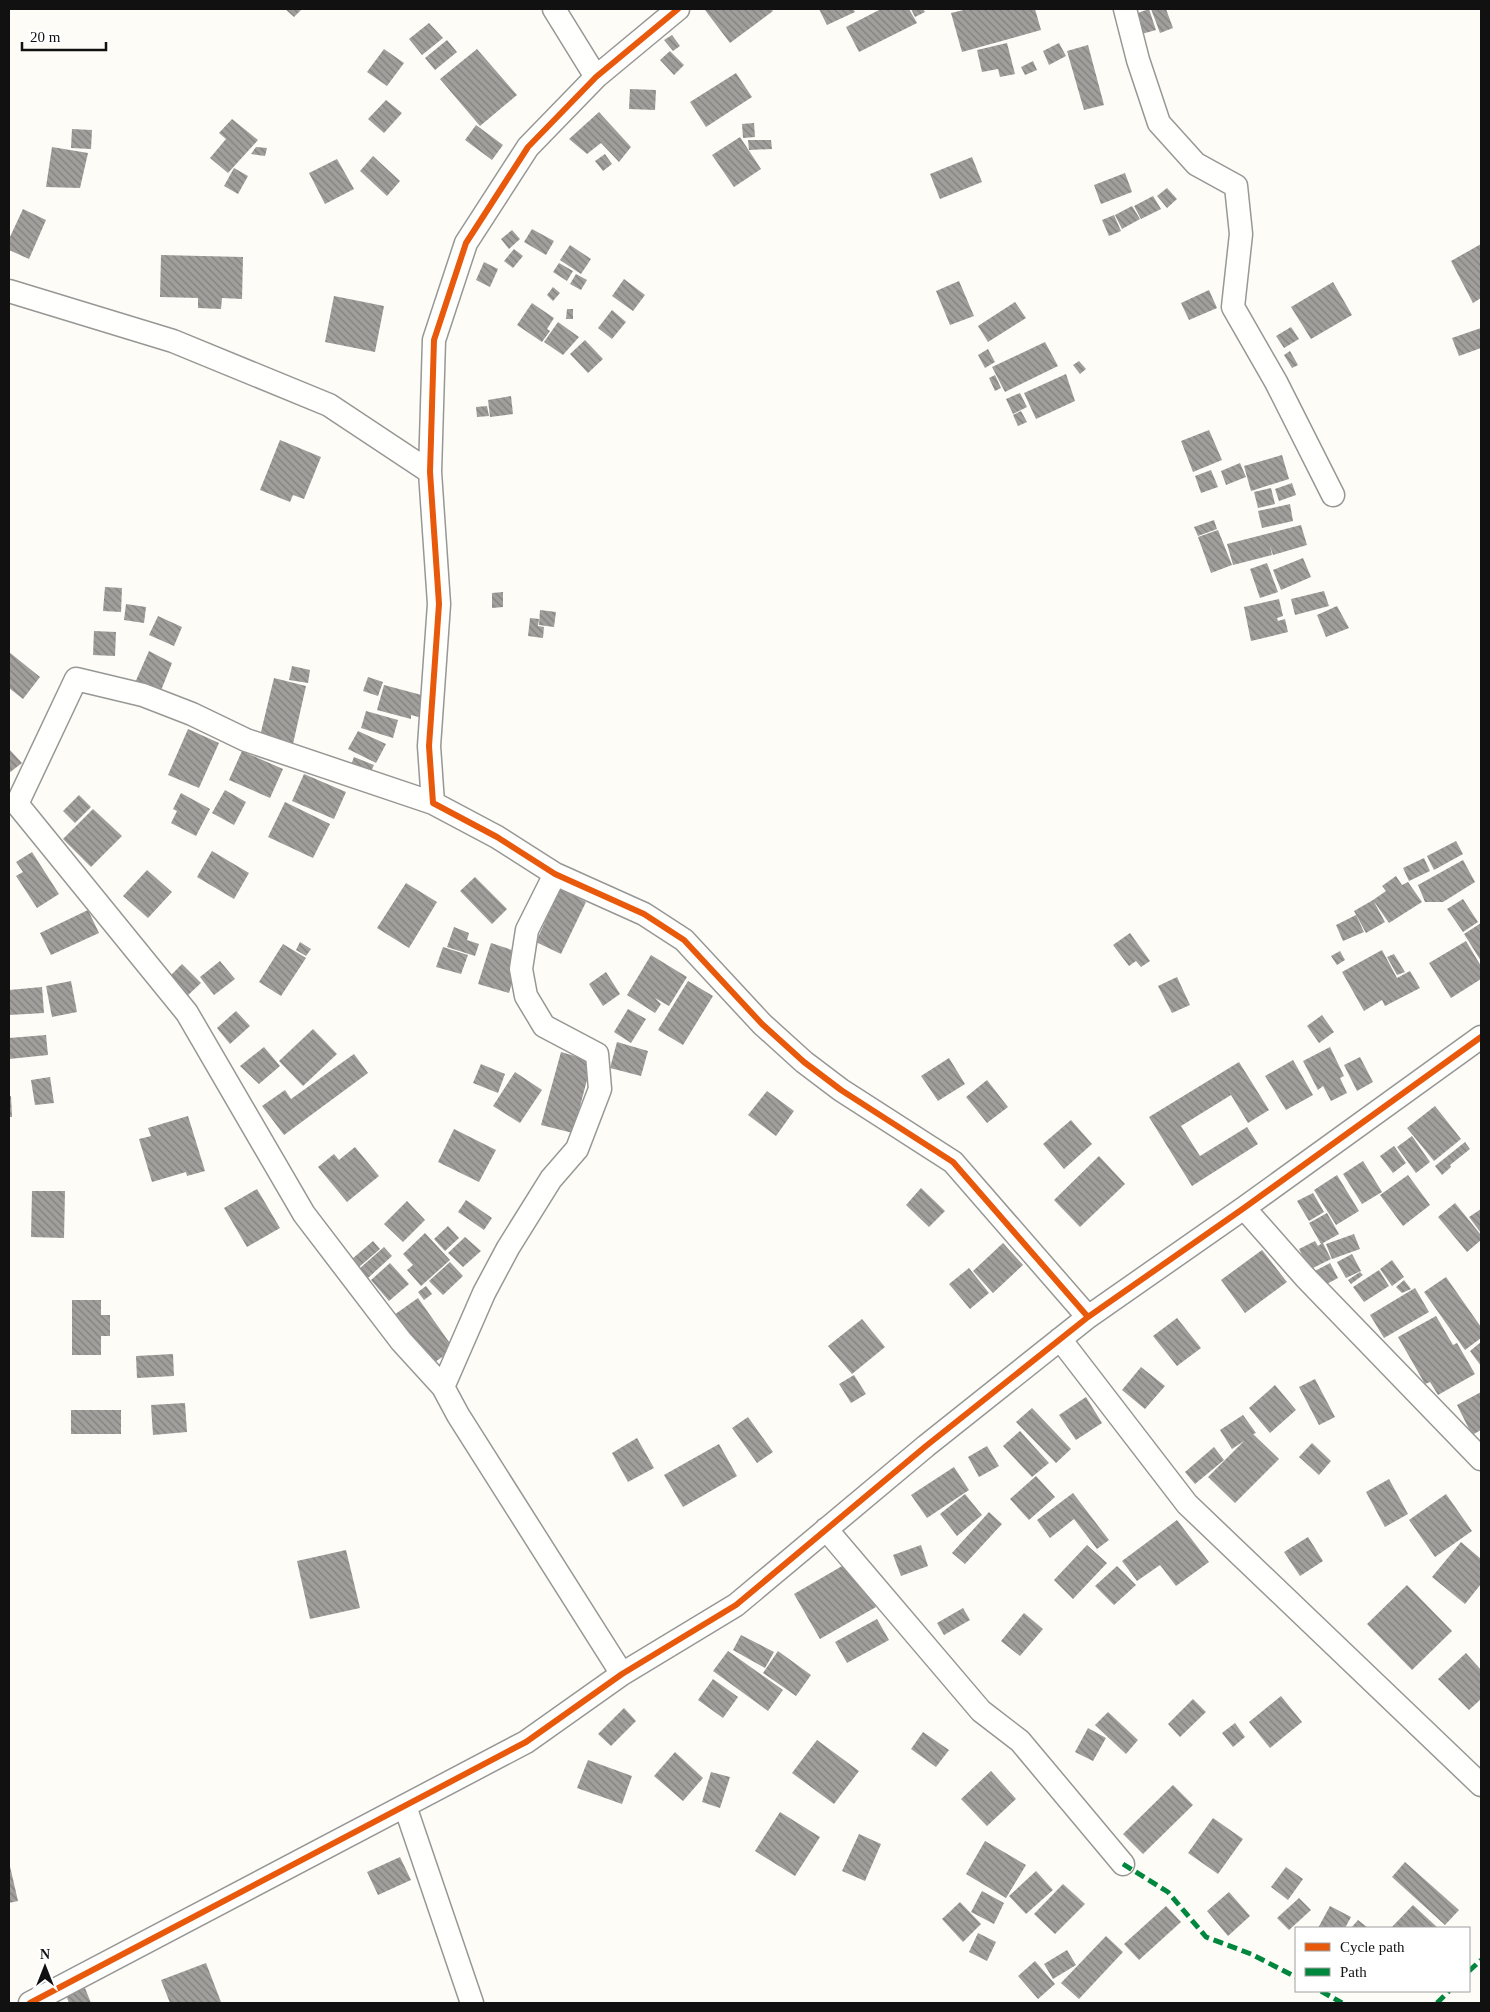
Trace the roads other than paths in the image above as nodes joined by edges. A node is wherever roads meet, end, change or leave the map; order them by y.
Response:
1 (554, 9) edge
2 (678, 9) edge
3 (1125, 9) edge
4 (596, 77) junction
5 (9, 291) edge
6 (430, 472) junction
7 (1333, 495) dead end
8 (432, 803) junction
9 (556, 874) junction
10 (1481, 1037) edge
11 (1244, 1208) junction
12 (1088, 1317) junction
13 (1060, 1339) junction
14 (443, 1387) junction
15 (1481, 1459) edge
16 (826, 1529) junction
17 (622, 1674) junction
18 (1481, 1785) edge
19 (405, 1806) junction
20 (1123, 1864) dead end
21 (30, 2003) edge
22 (472, 2003) edge

1 - 4 street
2 - 4 street
3 - 7 street
4 - 6 street
5 - 6 street
6 - 8 street
8 - 9 street
8 - 14 street
9 - 12 street
9 - 14 street
10 - 11 street
11 - 12 street
11 - 15 street
12 - 13 street
13 - 16 street
13 - 18 street
14 - 17 street
16 - 17 street
16 - 20 street
17 - 19 street
19 - 21 street
19 - 22 street

